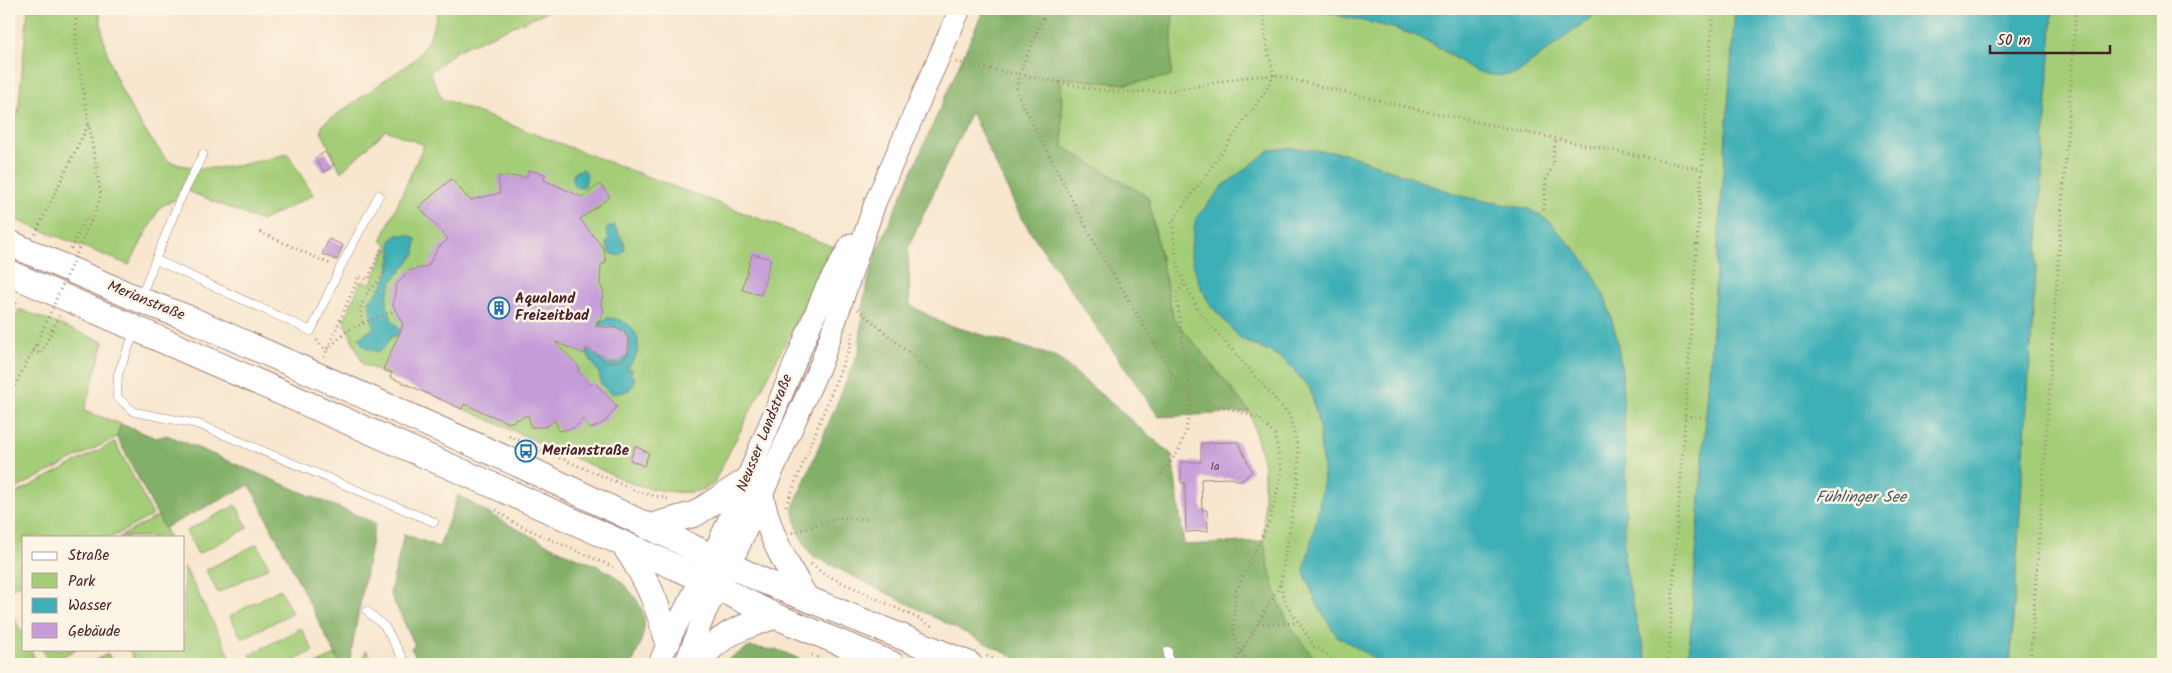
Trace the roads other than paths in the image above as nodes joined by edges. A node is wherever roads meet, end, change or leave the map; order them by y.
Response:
1 (960, 9) edge
2 (203, 154) dead end
3 (379, 194) dead end
4 (9, 243) edge
5 (156, 260) junction
6 (9, 274) edge
7 (140, 300) junction
8 (136, 328) junction
9 (754, 489) junction
10 (434, 522) dead end
11 (648, 527) junction
12 (624, 545) junction
13 (721, 562) junction
14 (710, 584) junction
15 (806, 597) junction
16 (367, 611) dead end
17 (775, 616) junction
18 (1168, 651) dead end
19 (663, 653) edge
20 (975, 659) edge
21 (406, 664) edge
22 (685, 664) edge
23 (695, 664) edge
24 (892, 664) edge
25 (1168, 664) edge

1 - 9 main road, Neusser Landstraße
2 - 5 lane
3 - 5 lane
4 - 7 main road, Merianstraße
5 - 7 lane
6 - 8 main road, Merianstraße
7 - 11 main road, Merianstraße
8 - 10 lane
8 - 12 main road, Merianstraße
9 - 11 main road
9 - 13 main road, Neusser Landstraße
9 - 15 main road
11 - 13 main road, Merianstraße
12 - 14 main road, Merianstraße
12 - 19 main road
13 - 14 main road, Neusser Landstraße
13 - 15 main road, Merianstraße
14 - 17 main road, Merianstraße
14 - 19 main road, Neusser Landstraße
14 - 22 main road, Neusser Landstraße
15 - 20 main road, Merianstraße
16 - 21 lane
17 - 23 main road
17 - 24 main road, Merianstraße
18 - 25 lane

